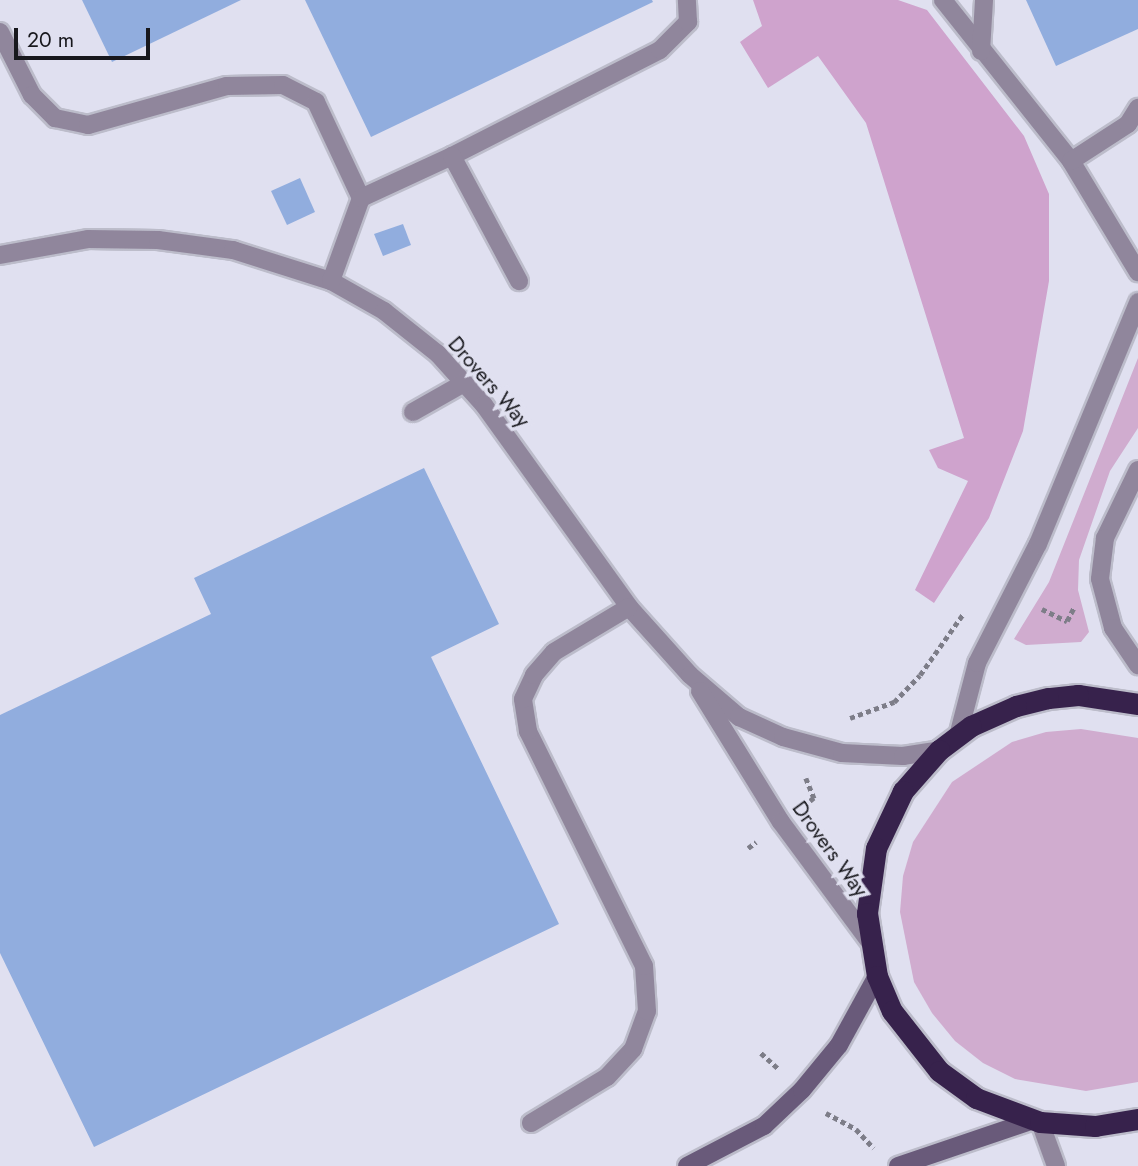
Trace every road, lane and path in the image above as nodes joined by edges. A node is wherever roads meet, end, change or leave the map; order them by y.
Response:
1 (687, 0) edge
2 (943, 0) edge
3 (984, 0) edge
4 (0, 32) edge
5 (981, 51) junction
6 (1138, 108) edge
7 (452, 156) junction
8 (1071, 161) junction
9 (361, 198) junction
10 (0, 255) edge
11 (1138, 272) edge
12 (331, 281) junction
13 (519, 281) dead end
14 (1138, 302) edge
15 (464, 383) junction
16 (413, 412) dead end
17 (1138, 470) edge
18 (1012, 595) junction
19 (1105, 599) junction
20 (629, 607) junction
21 (965, 610) dead end
22 (1138, 665) edge
23 (690, 675) junction
24 (1138, 704) edge
25 (958, 736) junction
26 (812, 747) junction
27 (939, 750) junction
28 (781, 822) junction
29 (748, 848) dead end
30 (869, 941) junction
31 (877, 976) junction
32 (1138, 1119) edge
33 (1037, 1121) junction
34 (531, 1123) dead end
35 (687, 1166) edge
36 (898, 1166) edge
37 (1056, 1166) edge

1 - 7 street
2 - 5 street
3 - 5 street
4 - 9 street
5 - 8 street
6 - 8 street
7 - 9 street
7 - 13 street
8 - 11 street
9 - 12 street
10 - 12 street, Drovers Way
12 - 15 street, Drovers Way
14 - 18 street
15 - 16 street
15 - 20 street, Drovers Way
17 - 19 street
18 - 19 path
18 - 25 street
19 - 22 street
20 - 23 street, Drovers Way
20 - 34 street
21 - 26 path
23 - 26 street, Drovers Way
23 - 28 street, Drovers Way
24 - 25 highway
25 - 27 highway
26 - 27 street, Drovers Way
26 - 28 path
27 - 30 highway
28 - 29 path
28 - 30 street, Drovers Way
30 - 31 highway
31 - 33 highway
31 - 35 main road
32 - 33 highway
33 - 36 main road
33 - 37 street

